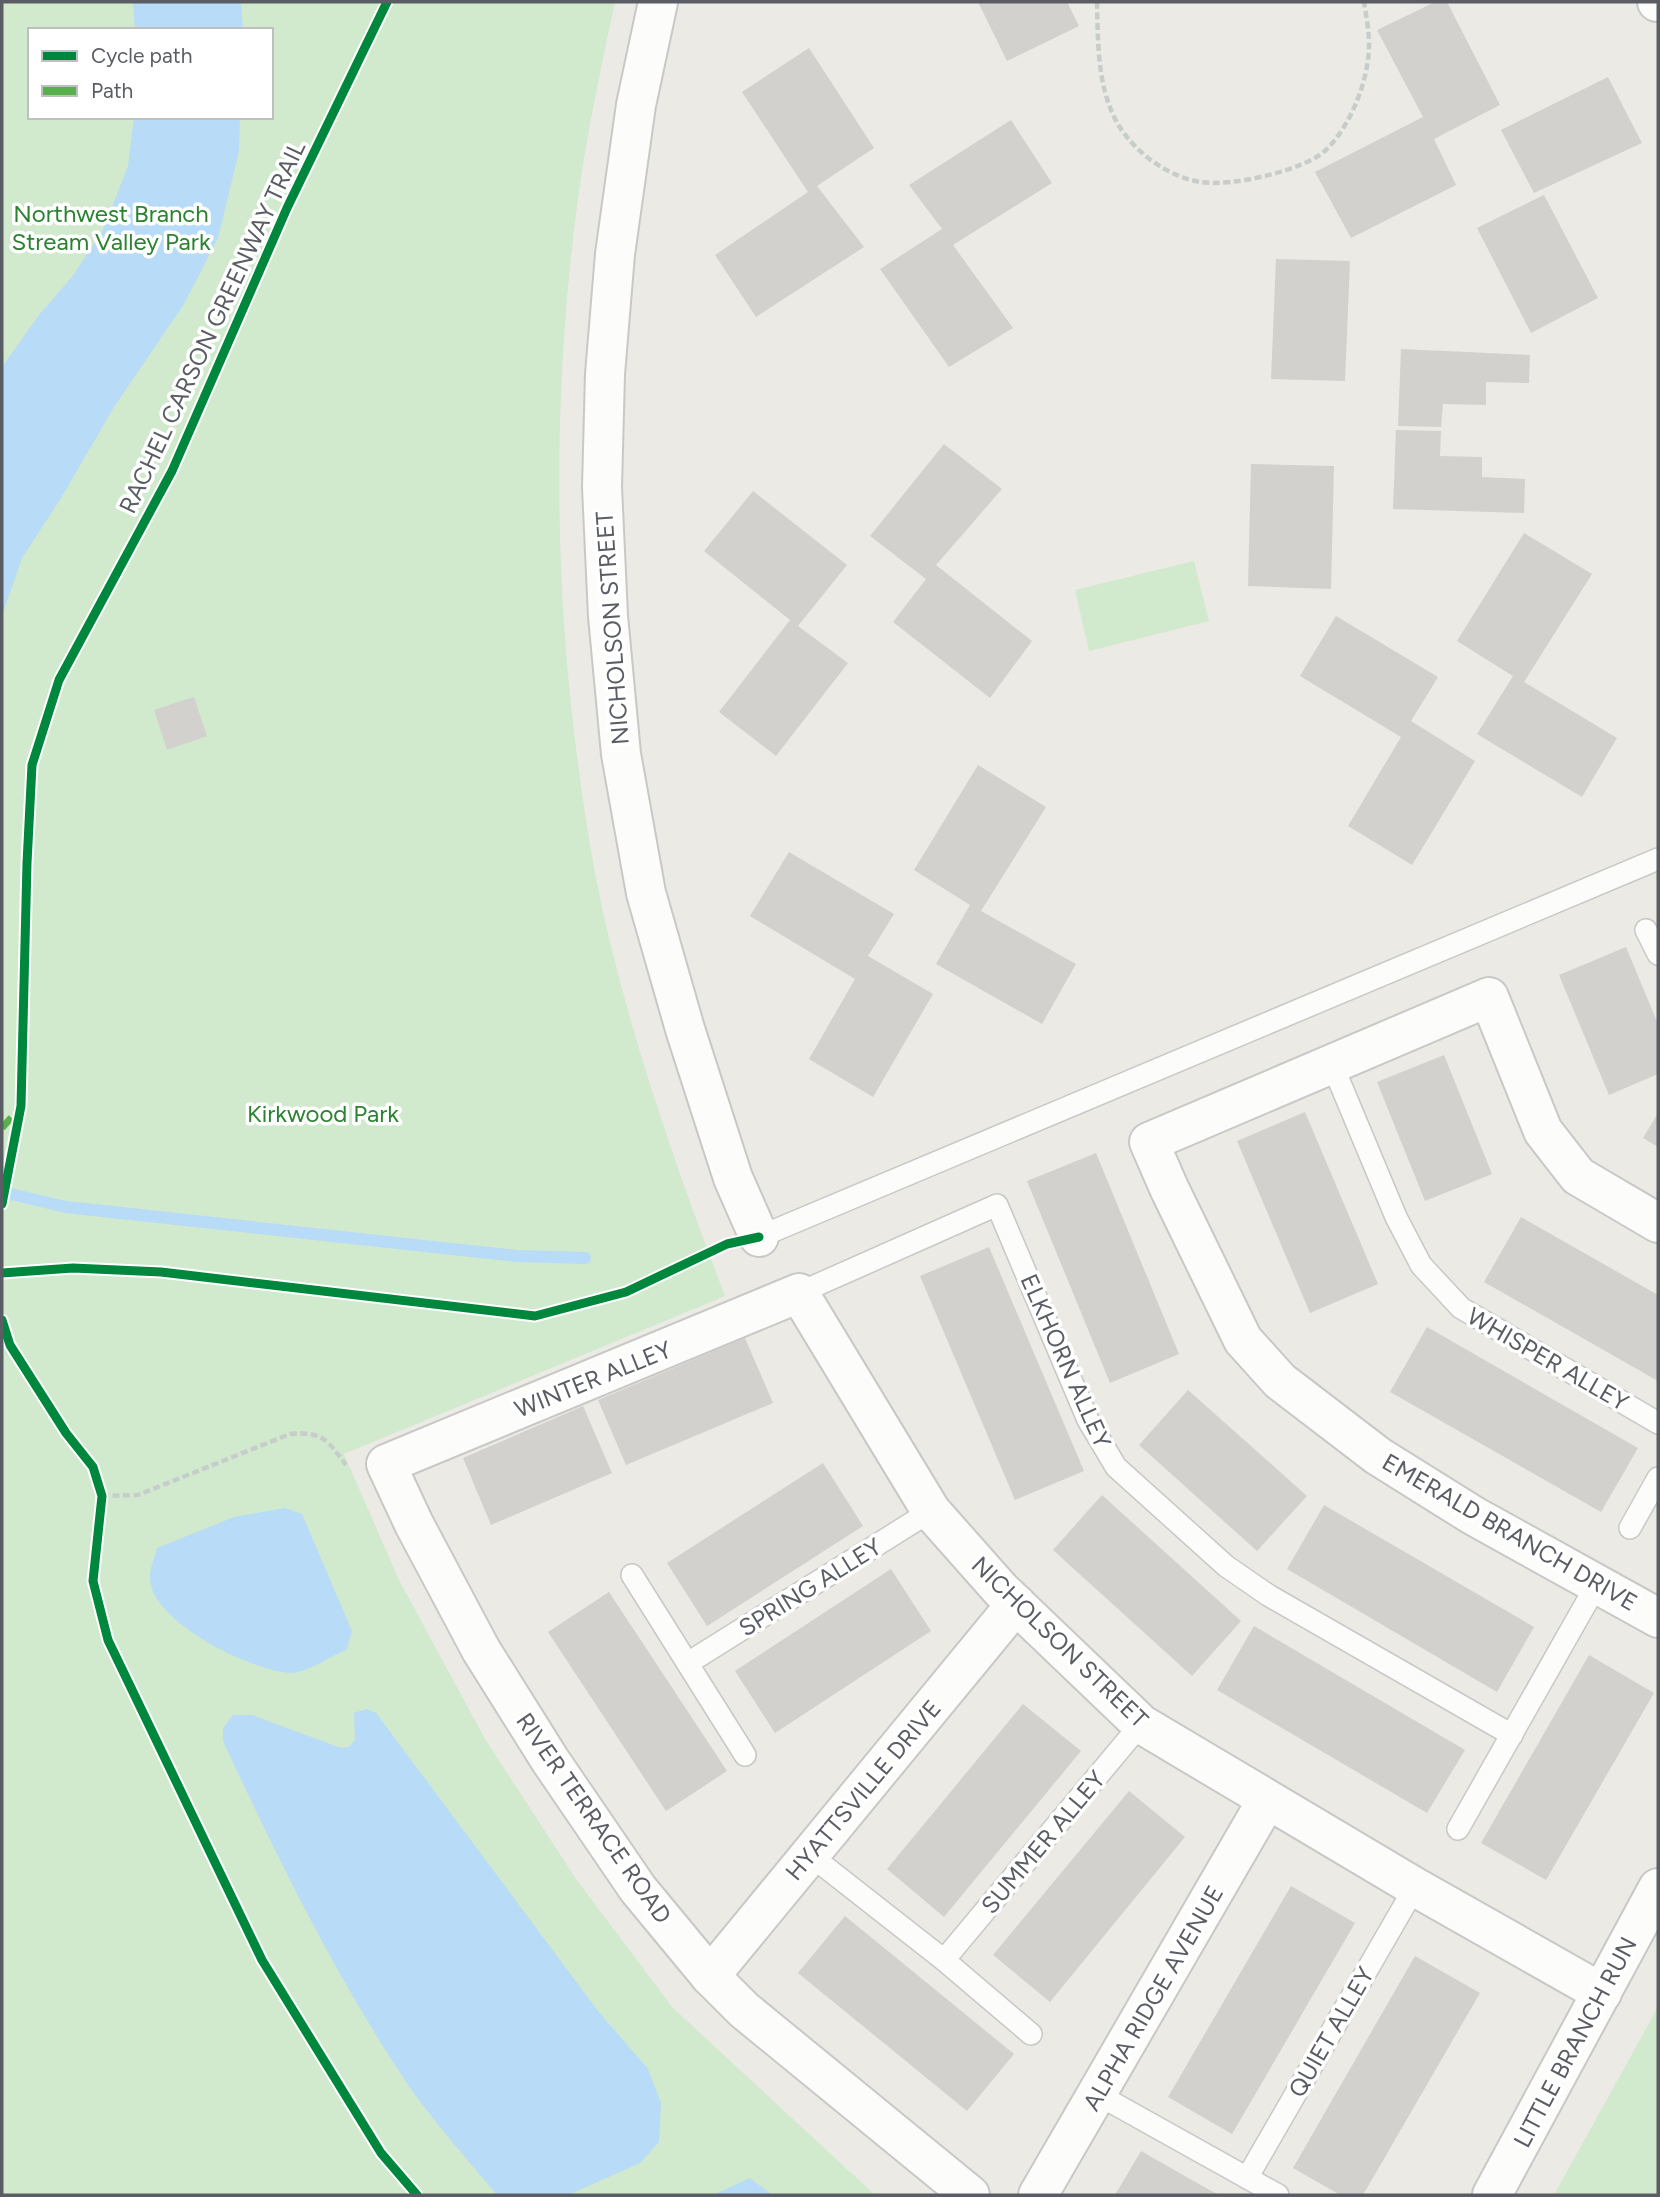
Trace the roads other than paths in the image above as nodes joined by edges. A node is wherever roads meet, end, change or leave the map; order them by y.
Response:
1 (658, 2) edge
2 (1658, 859) edge
3 (1646, 930) dead end
4 (1658, 954) edge
5 (1332, 1064) junction
6 (1658, 1223) edge
7 (759, 1237) joint
8 (799, 1293) junction
9 (1658, 1423) edge
10 (386, 1464) joint
11 (1658, 1478) edge
12 (931, 1511) junction
13 (1630, 1528) dead end
14 (632, 1575) dead end
15 (1597, 1584) junction
16 (1016, 1605) junction
17 (1658, 1618) edge
18 (688, 1663) junction
19 (1141, 1724) junction
20 (1512, 1735) junction
21 (745, 1755) dead end
22 (1267, 1800) junction
23 (1458, 1829) dead end
24 (810, 1855) junction
25 (1415, 1887) junction
26 (1658, 1888) edge
27 (944, 1960) junction
28 (710, 1976) junction
29 (1602, 1993) junction
30 (1031, 2034) dead end
31 (1097, 2094) junction
32 (1247, 2178) junction
33 (970, 2195) edge
34 (1038, 2195) edge
35 (1278, 2195) edge
36 (1492, 2195) edge

1 - 7 street, NICHOLSON STREET
2 - 7 lane
3 - 4 lane
5 - 6 street
5 - 9 lane, WHISPER ALLEY
5 - 15 street, EMERALD BRANCH DRIVE
8 - 10 street, WINTER ALLEY
8 - 12 street, NICHOLSON STREET
8 - 20 lane, ELKHORN ALLEY
10 - 28 street, RIVER TERRACE ROAD
11 - 13 lane
12 - 16 street, NICHOLSON STREET
12 - 18 lane, SPRING ALLEY
14 - 18 lane
15 - 17 street, EMERALD BRANCH DRIVE
15 - 20 lane
16 - 19 street, NICHOLSON STREET
16 - 24 street, HYATTSVILLE DRIVE
18 - 21 lane
19 - 22 street, NICHOLSON STREET
19 - 27 lane, SUMMER ALLEY
20 - 23 lane
22 - 25 street, NICHOLSON STREET
22 - 31 street, ALPHA RIDGE AVENUE
24 - 27 lane
24 - 28 street, HYATTSVILLE DRIVE
25 - 29 street, NICHOLSON STREET
25 - 32 lane, QUIET ALLEY
26 - 29 street, LITTLE BRANCH RUN
27 - 30 lane
28 - 33 street, RIVER TERRACE ROAD
29 - 36 street, LITTLE BRANCH RUN
31 - 32 lane
31 - 34 street, ALPHA RIDGE AVENUE
32 - 35 lane

